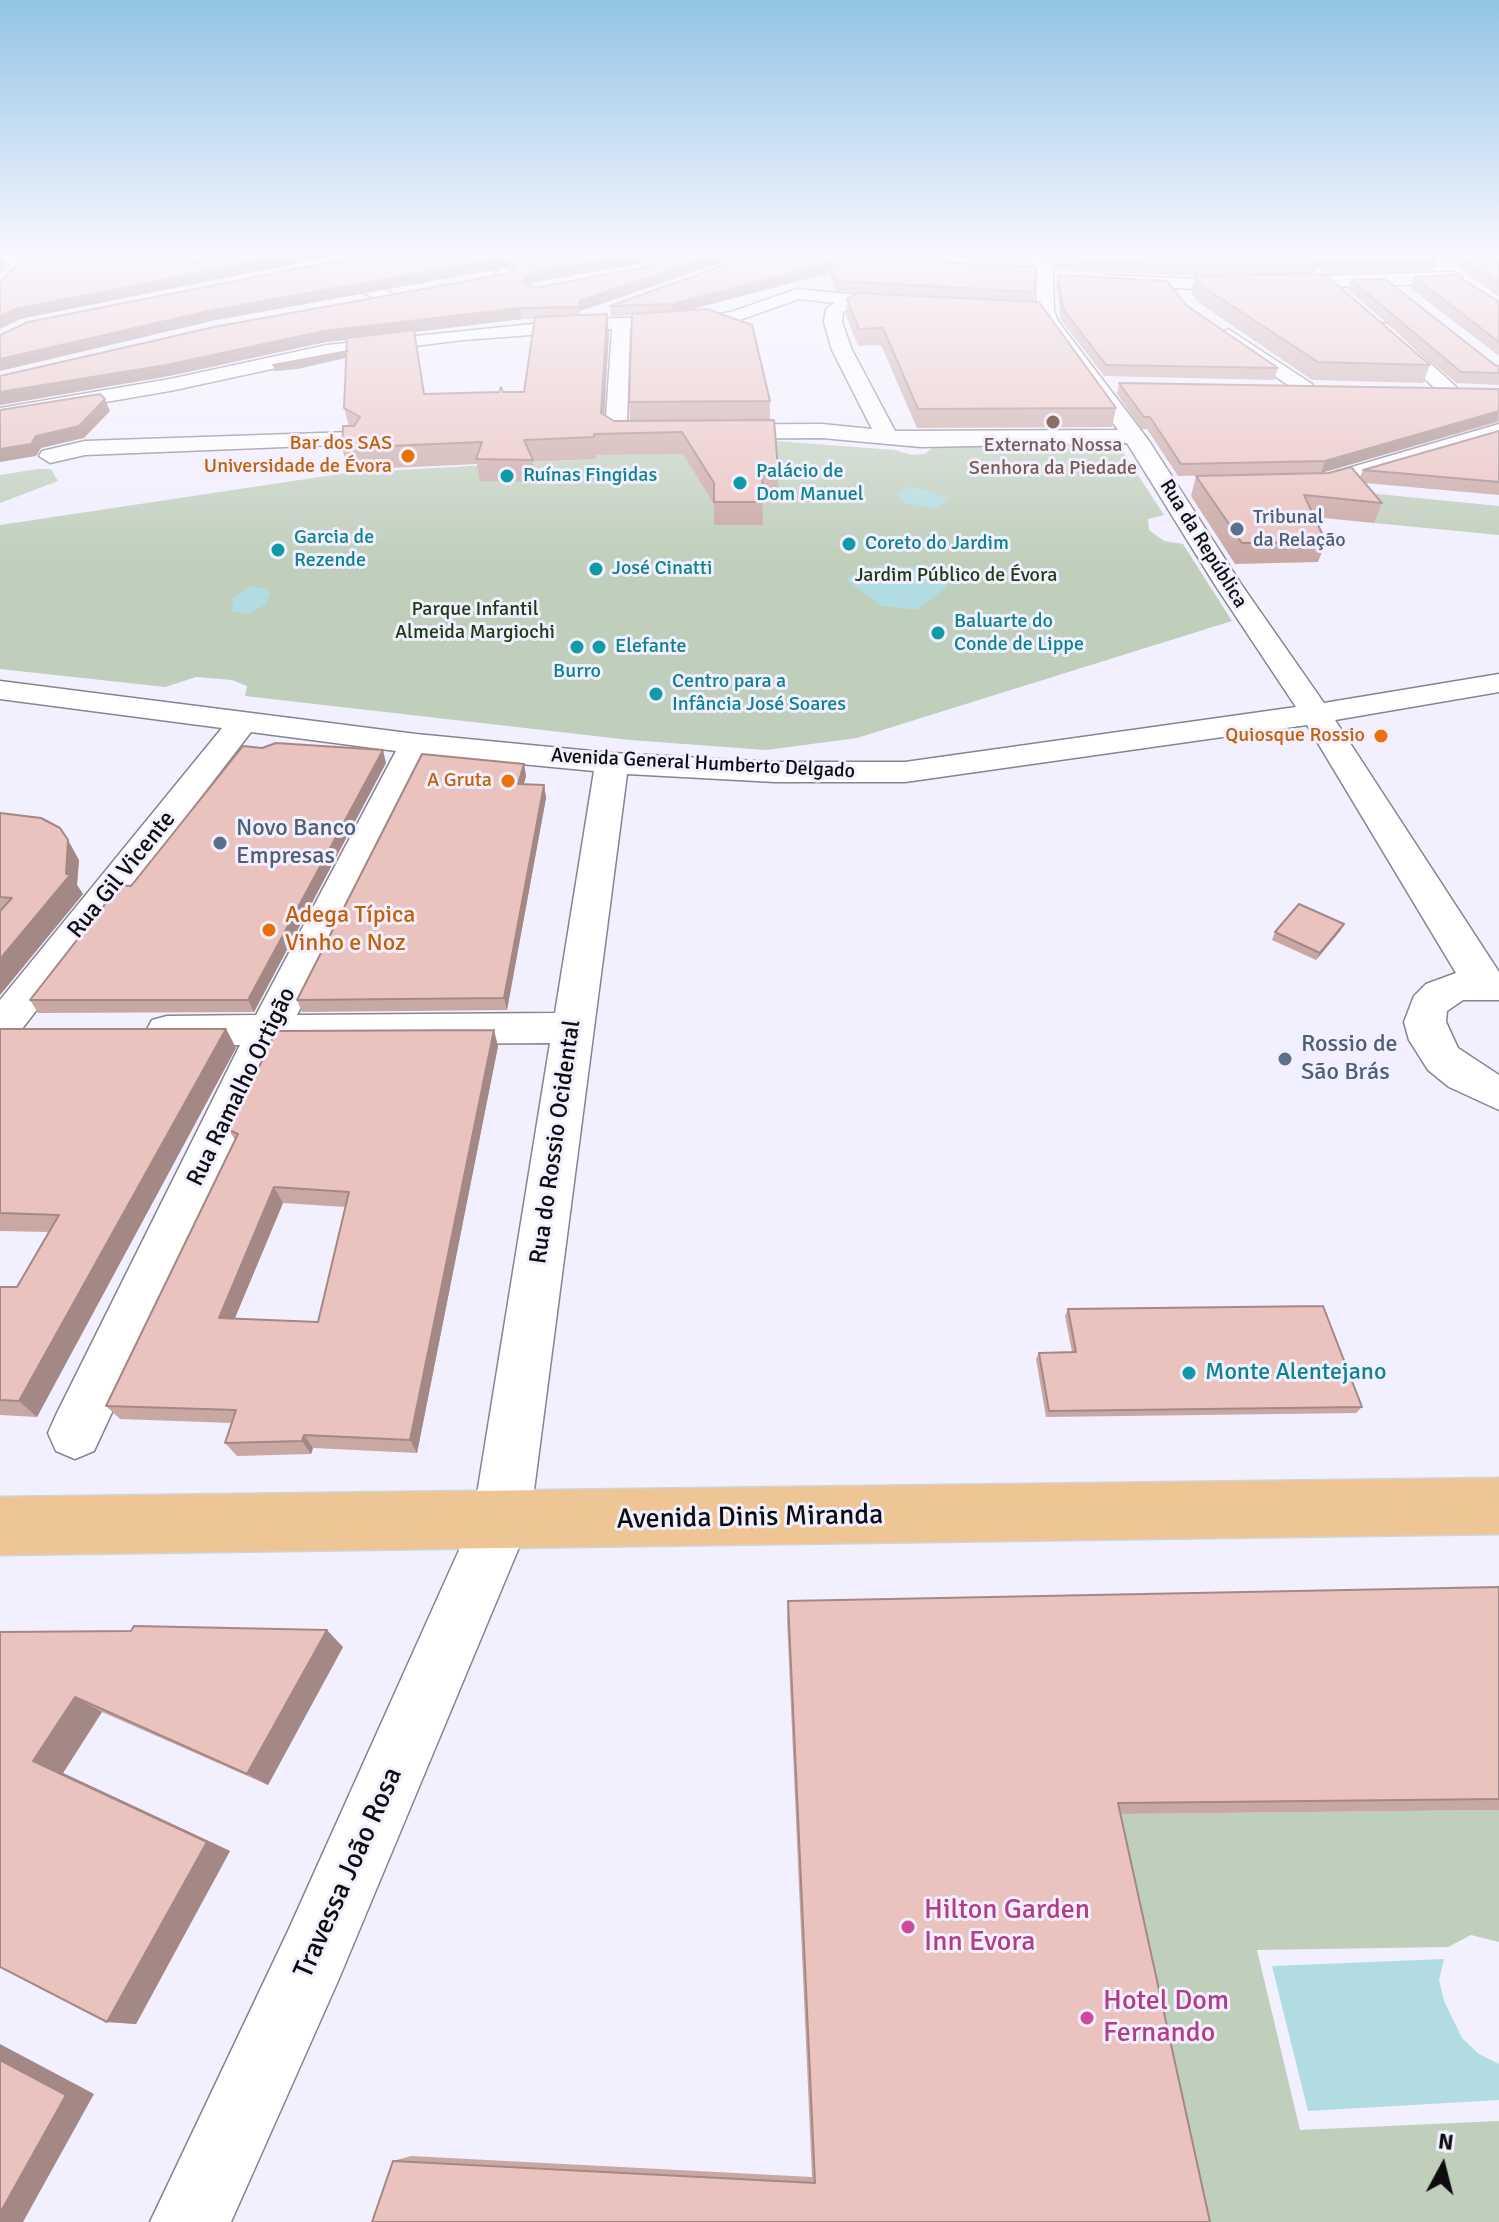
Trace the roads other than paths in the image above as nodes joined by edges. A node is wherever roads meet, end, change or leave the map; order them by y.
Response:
1 (310, 355) edge
2 (620, 355) edge
3 (844, 355) edge
4 (1073, 355) edge
5 (1257, 355) edge
6 (1409, 355) edge
7 (1095, 385) junction
8 (1125, 385) edge
9 (1260, 387) edge
10 (1305, 388) junction
11 (1331, 388) edge
12 (1414, 389) edge
13 (1448, 390) junction
14 (1473, 392) edge
15 (0, 414) edge
16 (1426, 430) edge
17 (1499, 431) edge
18 (1134, 436) junction
19 (888, 438) junction
20 (351, 439) edge
21 (1449, 446) junction
22 (50, 456) edge
23 (1277, 484) edge
24 (1499, 683) edge
25 (0, 690) edge
26 (1316, 714) junction
27 (243, 722) junction
28 (416, 744) junction
29 (612, 763) junction
30 (1491, 985) edge
31 (573, 1028) junction
32 (0, 1029) edge
33 (47, 1031) edge
34 (126, 1031) edge
35 (268, 1031) junction
36 (1499, 1094) edge
37 (75, 1433) dead end
38 (1499, 1506) edge
39 (501, 1521) junction
40 (0, 1526) edge
41 (190, 2222) edge

1 - 15 street
2 - 19 street
3 - 19 street
4 - 7 street, Rua da República
5 - 10 street
6 - 13 street
7 - 8 street
7 - 18 street, Rua da República
9 - 10 street
10 - 11 street
12 - 13 street
13 - 14 street
16 - 21 street
17 - 21 street
18 - 19 street
18 - 26 street, Rua da República
20 - 22 street
21 - 23 street
24 - 26 street, Avenida General Humberto Delgado
25 - 27 street, Avenida General Humberto Delgado
26 - 29 street, Avenida General Humberto Delgado
26 - 30 street, Rua da República
27 - 28 street, Avenida General Humberto Delgado
27 - 32 street, Rua Gil Vicente
28 - 29 street, Avenida General Humberto Delgado
28 - 35 street, Rua Ramalho Ortigão
29 - 31 street, Rua do Rossio Ocidental
30 - 36 street
31 - 35 street
31 - 39 street, Rua do Rossio Ocidental
32 - 33 street
34 - 35 street
35 - 37 street, Rua Ramalho Ortigão
38 - 39 main road, Avenida Dinis Miranda
39 - 40 main road, Avenida Dinis Miranda
39 - 41 street, Travessa João Rosa

